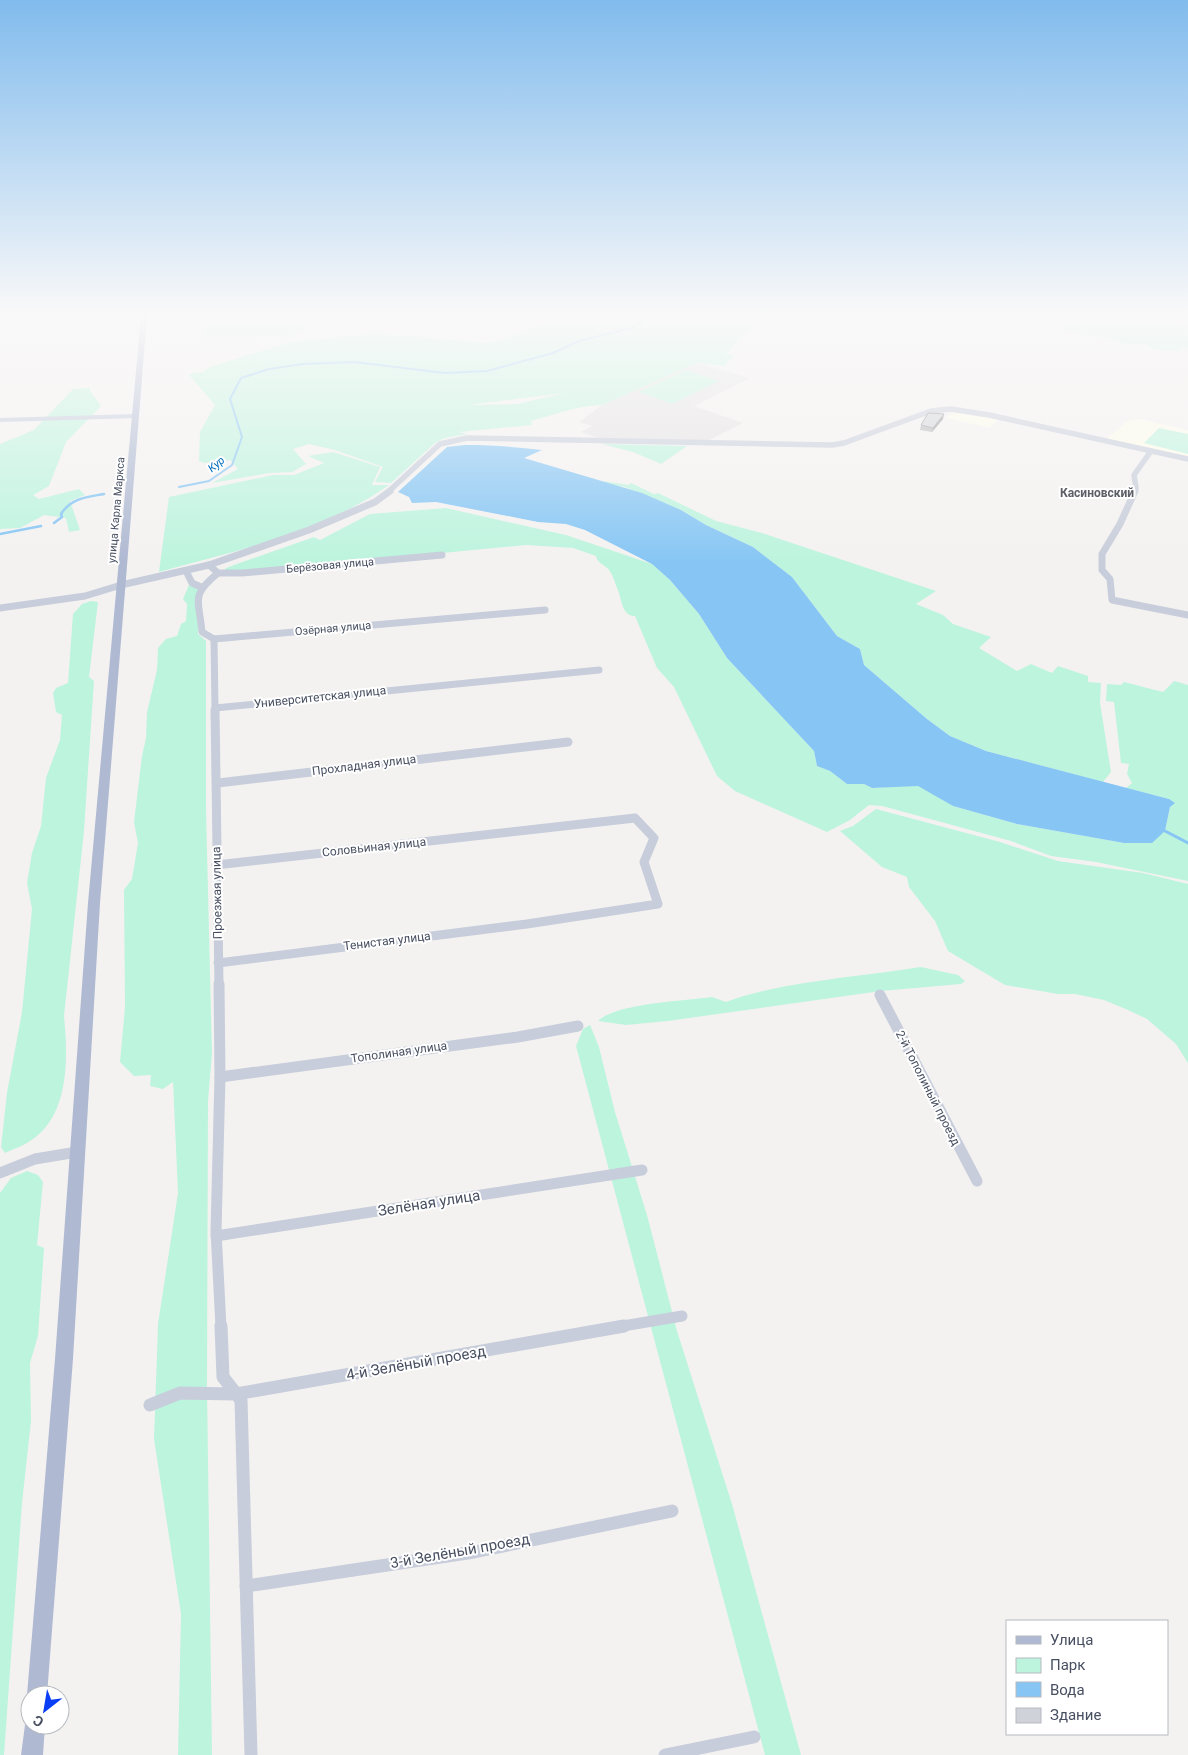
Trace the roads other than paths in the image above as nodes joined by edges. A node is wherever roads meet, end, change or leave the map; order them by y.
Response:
1 (137, 398) edge
2 (135, 416) junction
3 (0, 420) edge
4 (1151, 451) junction
5 (1188, 460) edge
6 (442, 555) dead end
7 (209, 565) junction
8 (186, 571) junction
9 (218, 573) junction
10 (121, 586) junction
11 (201, 587) junction
12 (85, 596) joint
13 (0, 608) edge
14 (545, 610) dead end
15 (1188, 615) edge
16 (214, 639) junction
17 (599, 670) dead end
18 (215, 708) junction
19 (568, 742) dead end
20 (218, 783) junction
21 (216, 865) junction
22 (556, 920) joint
23 (218, 963) junction
24 (880, 995) dead end
25 (578, 1026) dead end
26 (220, 1077) junction
27 (77, 1152) junction
28 (642, 1170) dead end
29 (0, 1173) edge
30 (976, 1181) dead end
31 (216, 1236) junction
32 (682, 1316) dead end
33 (236, 1394) junction
34 (150, 1405) dead end
35 (672, 1511) dead end
36 (246, 1586) junction
37 (38, 1685) edge
38 (34, 1735) edge
39 (754, 1737) dead end
40 (32, 1755) edge
41 (251, 1755) edge
42 (665, 1755) edge

1 - 2 main road, улица Карла Маркса
2 - 3 main road
2 - 10 main road, улица Карла Маркса
4 - 5 street
4 - 7 street
4 - 15 street
6 - 9 street, Берёзовая улица
7 - 8 street
7 - 9 street
8 - 10 street
8 - 11 street
9 - 11 street
10 - 12 street
10 - 27 main road, улица Карла Маркса
11 - 16 street
12 - 13 street
14 - 16 street, Озёрная улица
16 - 18 street
17 - 18 street, Университетская улица
18 - 20 street, Проезжая улица
19 - 20 street, Прохладная улица
20 - 21 street, Проезжая улица
21 - 22 street, Соловьиная улица
21 - 23 street, Проезжая улица
22 - 23 street, Тенистая улица
23 - 26 street, Проезжая улица
24 - 30 street, 2-й Тополиный проезд
25 - 26 street, Тополиная улица
26 - 31 street, Проезжая улица
27 - 29 street
27 - 37 main road, улица Карла Маркса
28 - 31 street, Зелёная улица
31 - 33 street, Проезжая улица
32 - 33 street, 4-й Зелёный проезд
33 - 34 street, 4-й Зелёный проезд
33 - 36 street, Проезжая улица
35 - 36 street, 3-й Зелёный проезд
36 - 41 street, Проезжая улица
38 - 40 main road
39 - 42 street

